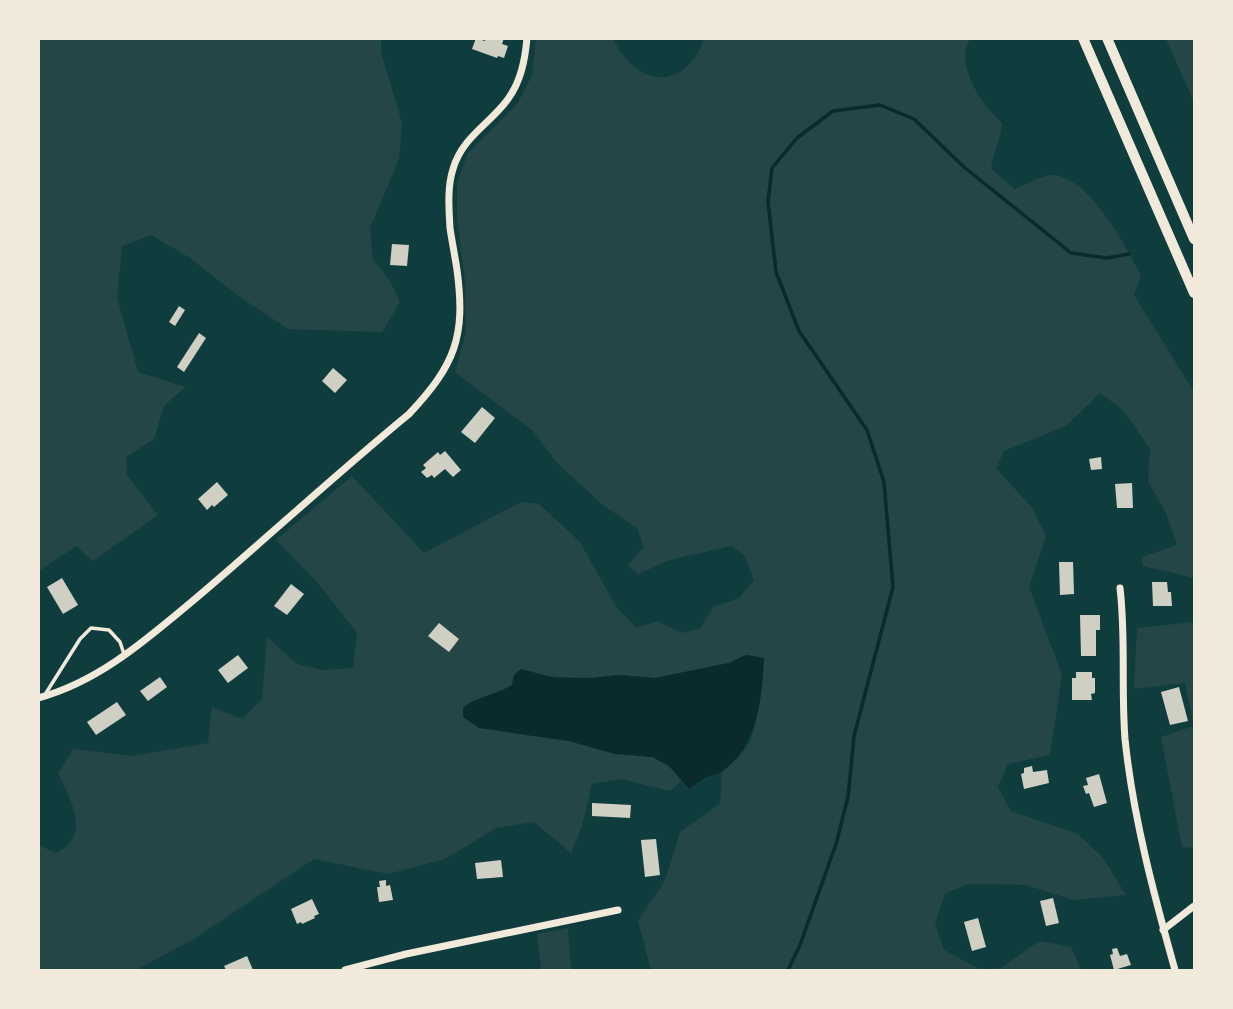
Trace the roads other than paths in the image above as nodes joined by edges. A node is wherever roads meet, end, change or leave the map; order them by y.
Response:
1 (527, 38) edge
2 (1083, 38) edge
3 (1107, 38) edge
4 (1195, 239) edge
5 (1195, 293) edge
6 (1120, 588) dead end
7 (124, 654) junction
8 (41, 698) edge
9 (1195, 906) edge
10 (618, 910) dead end
11 (1163, 930) junction
12 (345, 971) edge
13 (1175, 971) edge

1 - 7 street
2 - 5 highway
3 - 4 highway
6 - 11 street
7 - 8 street
7 - 8 lane
9 - 11 street
10 - 12 street
11 - 13 street

